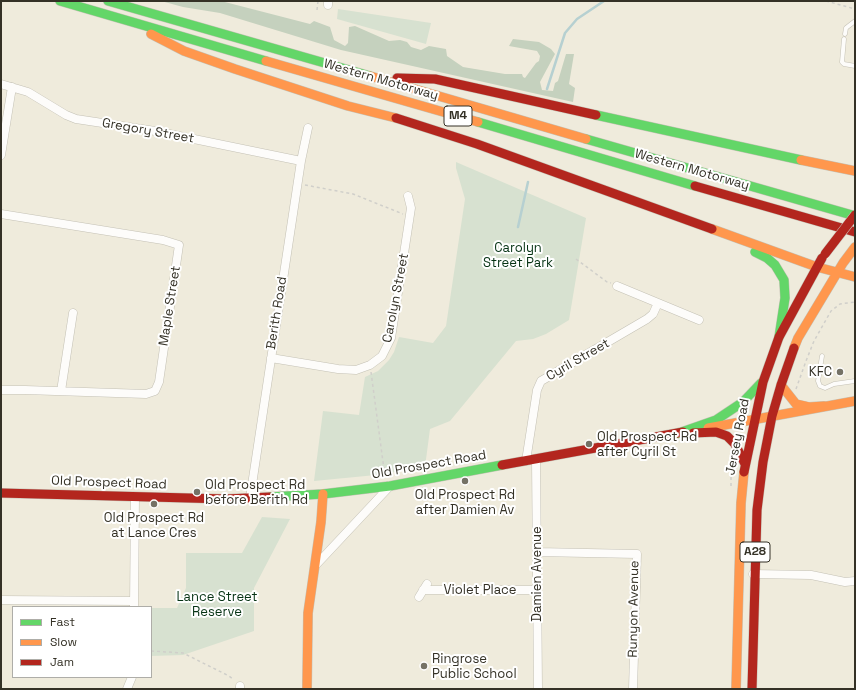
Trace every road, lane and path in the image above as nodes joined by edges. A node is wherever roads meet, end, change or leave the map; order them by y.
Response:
1 (60, 1) edge
2 (108, 1) edge
3 (318, 1) edge
4 (826, 1) edge
5 (855, 9) edge
6 (317, 10) dead end
7 (120, 18) junction
8 (855, 21) edge
9 (845, 34) dead end
10 (844, 39) dead end
11 (855, 66) edge
12 (374, 78) junction
13 (1, 84) edge
14 (12, 87) junction
15 (348, 106) junction
16 (308, 128) dead end
17 (1, 155) edge
18 (301, 161) junction
19 (855, 171) edge
20 (298, 184) junction
21 (408, 196) dead end
22 (1, 214) edge
23 (855, 215) edge
24 (410, 216) junction
25 (855, 232) edge
26 (855, 247) edge
27 (576, 259) dead end
28 (817, 267) junction
29 (837, 273) junction
30 (855, 277) edge
31 (617, 286) joint
32 (855, 302) edge
33 (658, 303) junction
34 (73, 313) dead end
35 (698, 320) dead end
36 (779, 337) junction
37 (822, 356) dead end
38 (271, 358) junction
39 (370, 365) junction
40 (855, 381) edge
41 (763, 382) junction
42 (781, 385) junction
43 (1, 390) edge
44 (61, 391) junction
45 (791, 399) junction
46 (855, 401) edge
47 (824, 406) junction
48 (772, 416) junction
49 (754, 419) junction
50 (676, 434) junction
51 (536, 459) junction
52 (526, 461) junction
53 (745, 464) junction
54 (390, 486) junction
55 (1, 493) edge
56 (323, 494) junction
57 (135, 497) junction
58 (250, 498) junction
59 (537, 552) junction
60 (315, 566) junction
61 (738, 573) junction
62 (754, 574) junction
63 (855, 581) edge
64 (423, 590) dead end
65 (537, 590) junction
66 (1, 600) edge
67 (134, 604) edge
68 (152, 651) edge
69 (132, 678) edge
70 (240, 687) edge
71 (127, 689) edge
72 (307, 689) edge
73 (538, 689) edge
74 (633, 689) edge
75 (736, 689) edge
76 (752, 689) edge

1 - 7 main road, Western Motorway / M4
2 - 12 main road, Western Motorway / M4
3 - 6 path
4 - 5 path
7 - 15 main road
7 - 25 main road, Western Motorway / M4
8 - 9 lane
10 - 11 lane
12 - 19 main road
12 - 23 main road, Western Motorway / M4
13 - 14 street, Gregory Street
14 - 17 street
14 - 18 street, Gregory Street
15 - 28 main road
15 - 36 main road
16 - 18 street, Berith Road
18 - 20 street, Berith Road
20 - 24 path
20 - 38 street, Berith Road
21 - 24 street, Carolyn Street
22 - 44 street, Maple Street
23 - 28 main road, Jersey Road / A28, bridge
24 - 39 street, Carolyn Street
26 - 29 main road, A28
27 - 31 path
28 - 29 main road
28 - 36 main road, Jersey Road / A28
29 - 30 main road
29 - 42 main road, A28
31 - 33 street
32 - 45 path
33 - 35 street
33 - 52 street, Cyril Street
34 - 44 street
36 - 41 main road, Jersey Road / A28
37 - 40 lane
38 - 39 street, Carolyn Street
38 - 58 street, Berith Road
39 - 54 path
41 - 49 main road, Jersey Road / A28
41 - 50 main road
42 - 45 main road
42 - 48 main road, A28
43 - 44 street, Maple Street
45 - 47 main road
46 - 47 main road, Old Prospect Road
47 - 48 main road, Old Prospect Road
48 - 49 main road, Old Prospect Road
48 - 62 main road, A28
49 - 50 main road, Old Prospect Road
49 - 53 main road, Jersey Road / A28
50 - 51 main road, Old Prospect Road
50 - 53 main road
51 - 52 main road, Old Prospect Road
51 - 59 street, Damien Avenue
52 - 54 main road, Old Prospect Road
53 - 61 main road, Jersey Road / A28
54 - 56 main road, Old Prospect Road
54 - 60 street
55 - 57 main road, Old Prospect Road
56 - 58 main road, Old Prospect Road
56 - 60 main road
57 - 58 main road, Old Prospect Road
57 - 67 street
59 - 65 street, Damien Avenue
59 - 74 street, Runyon Avenue
60 - 72 main road
61 - 62 street
61 - 75 main road, Jersey Road / A28
62 - 63 street
62 - 76 main road, A28
64 - 65 street, Violet Place
65 - 73 street, Damien Avenue
66 - 67 street
68 - 70 path
69 - 71 street

